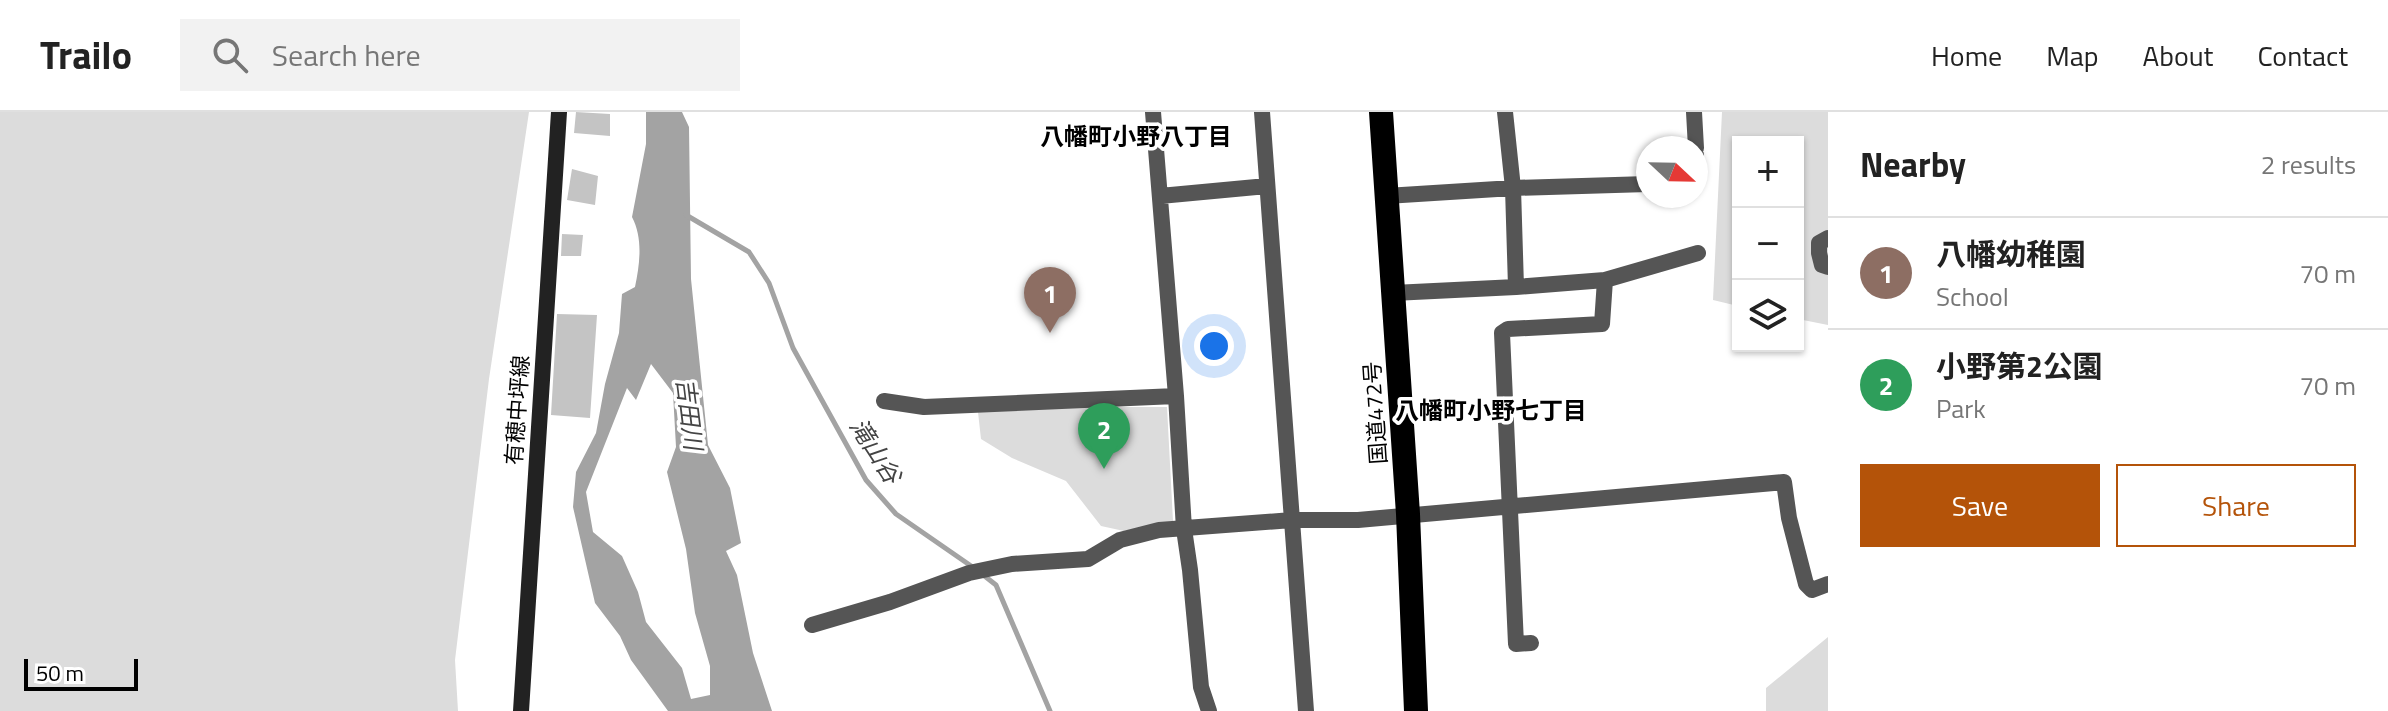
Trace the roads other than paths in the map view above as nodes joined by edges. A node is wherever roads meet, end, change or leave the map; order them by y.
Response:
1 (559, 112) edge
2 (1153, 112) edge
3 (1262, 112) edge
4 (1381, 112) edge
5 (1505, 112) edge
6 (1694, 112) edge
7 (1695, 136) edge
8 (1636, 184) edge
9 (1267, 186) junction
10 (1513, 188) junction
11 (1160, 196) junction
12 (1386, 196) junction
13 (1828, 238) edge
14 (1698, 253) dead end
15 (1828, 267) edge
16 (1605, 280) junction
17 (1516, 287) junction
18 (1393, 293) junction
19 (1176, 396) junction
20 (884, 401) dead end
21 (1509, 506) junction
22 (1408, 514) junction
23 (1292, 520) junction
24 (1184, 529) junction
25 (1828, 584) edge
26 (812, 625) dead end
27 (1531, 643) dead end
28 (521, 711) edge
29 (1209, 711) edge
30 (1306, 711) edge
31 (1416, 711) edge

1 - 28 main road, 有穂中坪線
2 - 11 street
3 - 9 street
4 - 12 highway, 国道472号
5 - 10 street
6 - 7 street
8 - 10 street
9 - 11 street
9 - 23 street
10 - 12 street
10 - 17 street
11 - 19 street
12 - 18 highway, 国道472号
13 - 15 street
14 - 16 street
16 - 17 street
16 - 21 street
17 - 18 street
18 - 22 highway, 国道472号
19 - 20 street
19 - 24 street
21 - 22 street
21 - 25 street
21 - 27 street
22 - 23 street
22 - 31 highway, 国道472号
23 - 24 street
23 - 30 street
24 - 26 street
24 - 29 street

